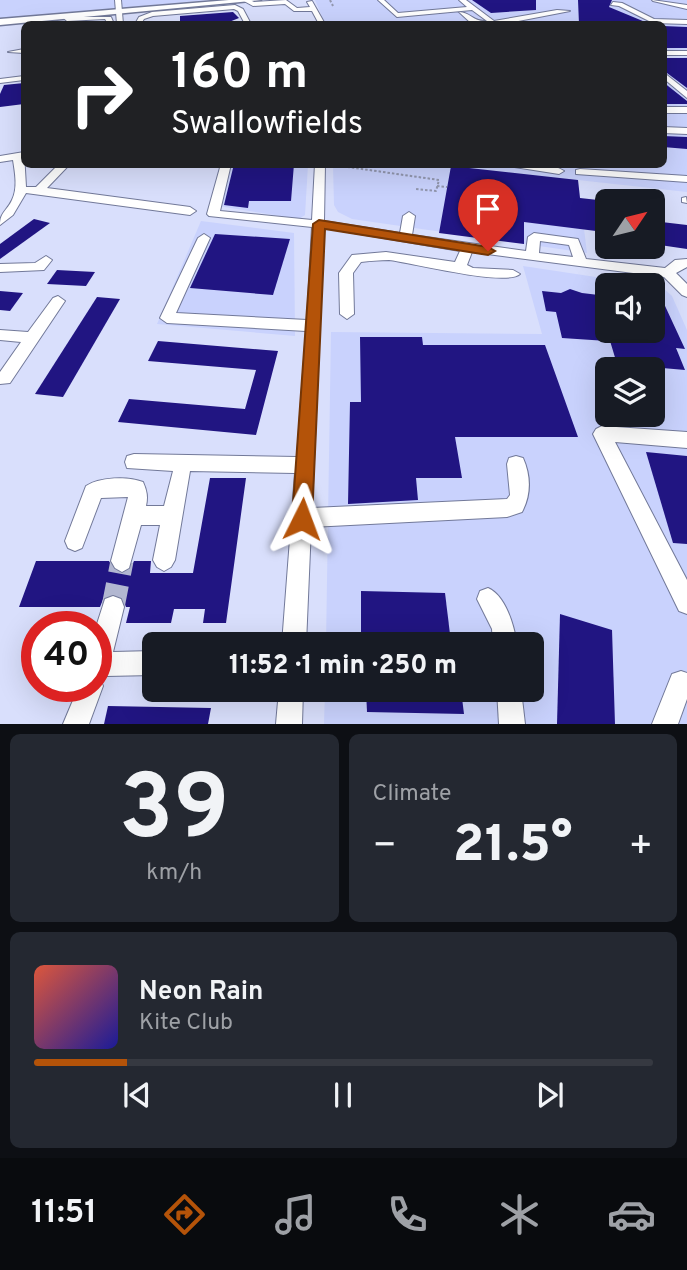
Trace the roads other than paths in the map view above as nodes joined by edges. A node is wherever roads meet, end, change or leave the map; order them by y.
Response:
1 (118, 0) edge
2 (252, 0) edge
3 (308, 0) edge
4 (381, 0) edge
5 (462, 0) edge
6 (656, 0) edge
7 (613, 4) dead end
8 (687, 7) edge
9 (473, 8) junction
10 (315, 9) junction
11 (119, 12) junction
12 (567, 12) dead end
13 (461, 13) dead end
14 (64, 16) junction
15 (113, 21) edge
16 (118, 21) edge
17 (140, 21) edge
18 (246, 21) edge
19 (321, 21) edge
20 (472, 21) edge
21 (490, 21) edge
22 (510, 21) edge
23 (685, 21) edge
24 (0, 22) edge
25 (21, 51) edge
26 (12, 52) dead end
27 (667, 53) edge
28 (687, 53) edge
29 (21, 78) edge
30 (667, 78) edge
31 (0, 81) edge
32 (687, 95) edge
33 (667, 110) edge
34 (687, 110) edge
35 (667, 130) edge
36 (687, 131) edge
37 (21, 156) edge
38 (0, 159) edge
39 (21, 168) edge
40 (61, 168) edge
41 (225, 168) edge
42 (320, 168) edge
43 (539, 168) edge
44 (655, 168) edge
45 (559, 170) dead end
46 (580, 173) dead end
47 (660, 176) junction
48 (687, 179) edge
49 (22, 190) junction
50 (39, 190) junction
51 (190, 211) dead end
52 (410, 216) dead end
53 (0, 221) edge
54 (319, 224) junction
55 (204, 238) dead end
56 (405, 238) junction
57 (467, 248) junction
58 (532, 256) junction
59 (46, 260) dead end
60 (581, 262) junction
61 (687, 262) edge
62 (460, 267) junction
63 (0, 268) edge
64 (668, 273) junction
65 (513, 274) dead end
66 (687, 292) edge
67 (58, 301) dead end
68 (347, 314) dead end
69 (314, 326) junction
70 (0, 335) edge
71 (33, 338) junction
72 (4, 379) dead end
73 (687, 440) edge
74 (134, 462) dead end
75 (516, 464) dead end
76 (305, 465) junction
77 (181, 472) dead end
78 (172, 515) junction
79 (133, 516) junction
80 (302, 519) junction
81 (75, 541) dead end
82 (164, 560) dead end
83 (122, 561) tunnel mouth
84 (488, 599) dead end
85 (687, 603) edge
86 (113, 607) tunnel mouth
87 (112, 611) edge
88 (295, 632) edge
89 (504, 632) edge
90 (142, 665) edge
91 (112, 669) edge
92 (681, 683) dead end
93 (84, 702) edge
94 (290, 702) edge
95 (510, 702) edge
96 (76, 724) edge
97 (289, 724) edge
98 (512, 724) edge
99 (665, 724) edge

1 - 11 street
2 - 10 street
2 - 11 main road
3 - 10 street
4 - 9 street
5 - 9 street
6 - 8 street
7 - 23 street
9 - 21 street
10 - 19 street
11 - 14 main road
11 - 16 street
12 - 22 street
13 - 20 street
14 - 15 street
14 - 24 main road
17 - 18 street
25 - 26 street
27 - 28 street
29 - 31 street
30 - 32 street
33 - 34 street
35 - 36 street
37 - 38 street
39 - 49 street
40 - 50 street
41 - 54 street
42 - 54 street
43 - 45 street
44 - 47 street
46 - 47 street
47 - 48 street
49 - 50 street
49 - 53 street
50 - 51 street
52 - 56 street
54 - 56 street
54 - 69 street
55 - 69 street
56 - 57 street
57 - 58 street
57 - 62 street
58 - 60 street
58 - 60 street
59 - 63 street
60 - 64 street
61 - 64 street
62 - 65 street
62 - 68 street
64 - 66 street
67 - 71 street
69 - 76 street
70 - 71 street
71 - 72 street
73 - 85 street
74 - 76 street
75 - 80 street
76 - 80 street
77 - 78 street
78 - 79 street
78 - 82 street
79 - 81 street
79 - 83 street
80 - 88 street
84 - 89 street
86 - 87 street
90 - 91 street
92 - 99 street
93 - 96 street
94 - 97 street
95 - 98 street

